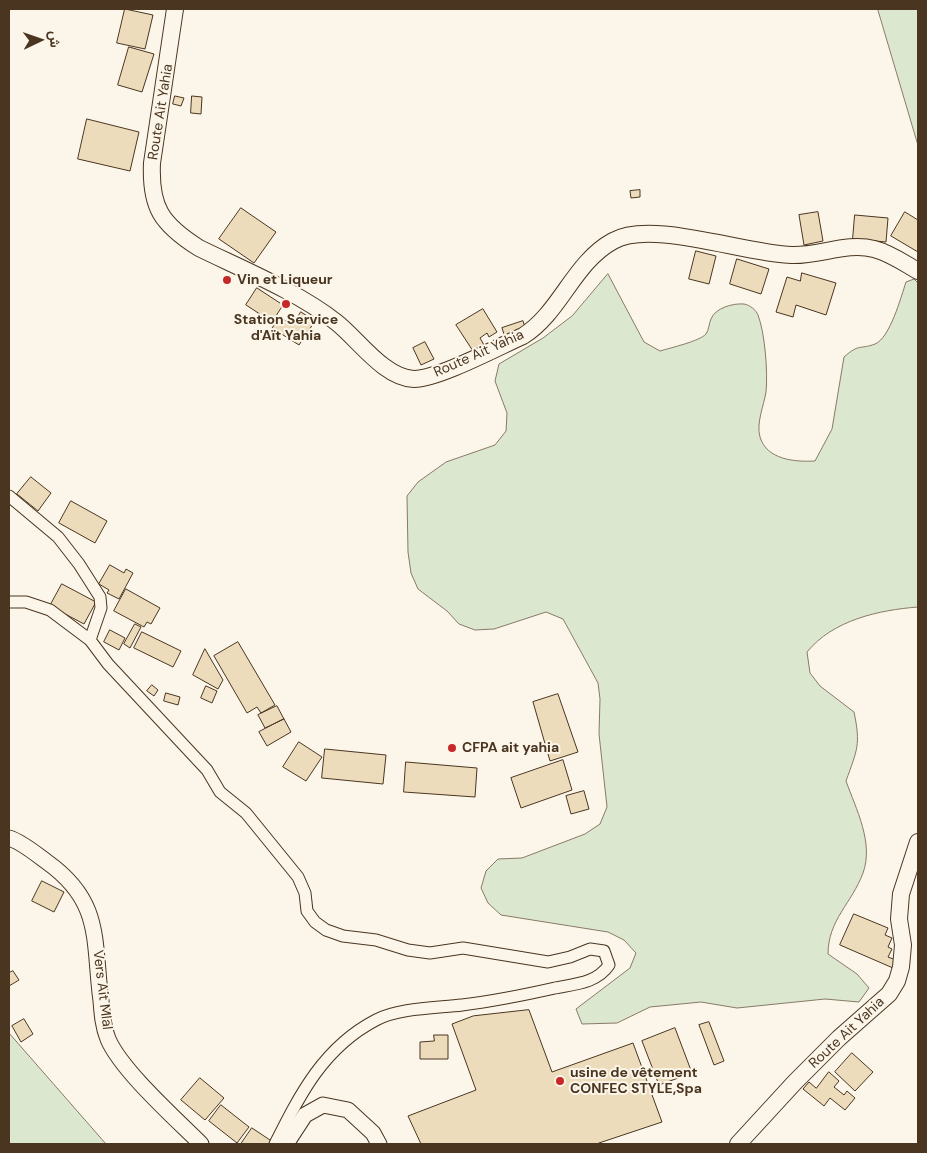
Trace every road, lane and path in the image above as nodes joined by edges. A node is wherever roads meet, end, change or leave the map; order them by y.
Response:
1 (176, 9) edge
2 (918, 271) edge
3 (9, 496) edge
4 (9, 602) edge
5 (90, 640) junction
6 (9, 838) edge
7 (918, 842) edge
8 (201, 1144) edge
9 (275, 1144) edge
10 (286, 1144) edge
11 (379, 1144) edge
12 (738, 1144) edge

1 - 2 main road, Route Ait Yahia
3 - 5 street
4 - 5 street
5 - 9 street
6 - 8 street, Vers Ait Mlal
7 - 12 main road, Route Ait Yahia
10 - 11 street

